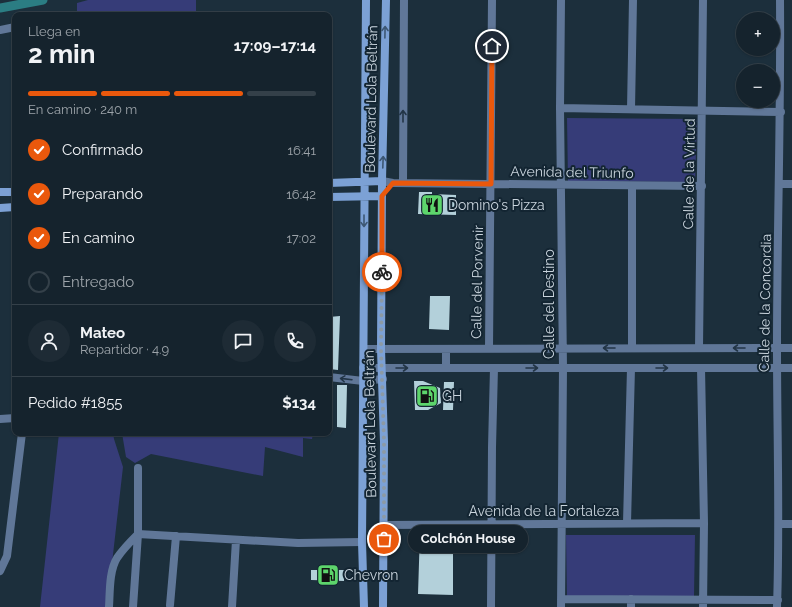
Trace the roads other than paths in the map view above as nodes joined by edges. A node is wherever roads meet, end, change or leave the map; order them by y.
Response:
1 (366, 0) edge
2 (386, 0) edge
3 (404, 0) edge
4 (492, 0) edge
5 (561, 0) edge
6 (633, 0) edge
7 (703, 0) edge
8 (780, 0) edge
9 (12, 28) edge
10 (0, 30) edge
11 (560, 108) junction
12 (631, 109) junction
13 (702, 110) junction
14 (780, 112) junction
15 (382, 181) junction
16 (364, 182) junction
17 (332, 183) edge
18 (393, 183) junction
19 (403, 183) junction
20 (491, 184) junction
21 (779, 184) junction
22 (792, 184) edge
23 (562, 185) junction
24 (632, 186) junction
25 (702, 186) junction
26 (0, 192) edge
27 (12, 192) edge
28 (364, 196) junction
29 (382, 196) junction
30 (332, 197) edge
31 (12, 207) edge
32 (0, 208) edge
33 (632, 348) junction
34 (699, 348) junction
35 (777, 348) junction
36 (792, 348) edge
37 (381, 349) junction
38 (446, 349) junction
39 (489, 349) junction
40 (562, 349) junction
41 (364, 350) junction
42 (363, 368) junction
43 (382, 368) junction
44 (446, 368) junction
45 (494, 368) junction
46 (562, 368) junction
47 (631, 368) junction
48 (701, 368) junction
49 (777, 368) junction
50 (792, 368) edge
51 (332, 377) edge
52 (383, 379) junction
53 (363, 381) junction
54 (12, 418) edge
55 (0, 419) edge
56 (22, 436) edge
57 (138, 468) dead end
58 (627, 523) junction
59 (704, 523) junction
60 (491, 524) junction
61 (562, 524) junction
62 (779, 524) junction
63 (792, 524) edge
64 (384, 525) junction
65 (138, 534) junction
66 (176, 536) junction
67 (236, 540) junction
68 (362, 542) junction
69 (0, 571) edge
70 (561, 603) edge
71 (631, 603) edge
72 (703, 603) edge
73 (778, 603) edge
74 (170, 605) dead end
75 (109, 607) edge
76 (133, 607) edge
77 (232, 607) edge
78 (364, 607) edge
79 (383, 607) edge
80 (491, 607) edge

1 - 16 main road, Boulevard Lola Beltrán
15 -> 2 main road, Boulevard Lola Beltrán
19 -> 3 street
4 - 20 street, Calle del Porvenir
5 - 11 street, Calle del Destino
6 - 12 street
7 - 13 street, Calle de la Virtud
8 - 14 street, Calle de la Concordia
9 - 10 street
11 - 12 street
11 - 23 street, Calle del Destino
12 - 13 street
13 - 14 street
13 - 25 street, Calle de la Virtud
14 - 21 street, Calle de la Concordia
15 - 16 main road
15 - 18 street, Avenida del Triunfo
15 - 29 main road, Boulevard Lola Beltrán
16 - 17 main road
16 - 28 main road, Boulevard Lola Beltrán
18 - 19 street, Avenida del Triunfo
18 - 29 street
19 - 20 street, Avenida del Triunfo
20 - 23 street, Avenida del Triunfo
20 - 39 street, Calle del Porvenir
21 - 22 street
21 - 35 street, Calle de la Concordia
23 - 24 street, Avenida del Triunfo
23 - 40 street, Calle del Destino
24 - 25 street, Avenida del Triunfo
24 - 33 street
25 - 34 street, Calle de la Virtud
26 - 27 main road
28 - 29 main road
28 - 30 main road
28 -> 41 main road, Boulevard Lola Beltrán
29 - 37 main road, Boulevard Lola Beltrán
31 - 32 main road
33 - 34 street
33 -> 40 street
35 -> 34 street
35 - 36 street
35 - 49 street, Calle de la Concordia
37 - 38 street
37 - 41 street
37 - 43 main road, Boulevard Lola Beltrán
38 - 39 street
38 - 44 street
39 - 40 street
40 - 46 street, Calle del Destino
41 - 42 main road, Boulevard Lola Beltrán
42 - 43 street
42 - 53 main road, Boulevard Lola Beltrán
43 -> 44 street
43 - 52 main road, Boulevard Lola Beltrán
44 - 45 street
45 -> 46 street
45 - 60 street
46 - 47 street
46 - 61 street, Calle del Destino
47 -> 48 street
47 - 58 street
48 - 49 street
48 - 59 street
49 - 50 street
49 - 62 street, Calle de la Concordia
53 -> 51 street
52 - 53 street
52 - 64 main road, Boulevard Lola Beltrán
53 - 68 main road, Boulevard Lola Beltrán
54 - 55 street
56 - 69 street
57 - 65 street
58 - 59 street, Avenida de la Fortaleza
58 - 61 street, Avenida de la Fortaleza
59 - 72 street
60 - 61 street, Avenida de la Fortaleza
60 - 64 street, Avenida de la Fortaleza
60 - 80 street
61 - 70 street, Calle del Destino
62 - 63 street
62 - 73 street, Calle de la Concordia
64 - 79 main road, Boulevard Lola Beltrán
65 - 66 street
65 - 75 street
65 - 76 street
66 - 67 street
66 - 74 street
67 - 68 street
67 - 77 street
68 - 78 main road, Boulevard Lola Beltrán
70 - 71 street
71 - 72 street
72 - 73 street

